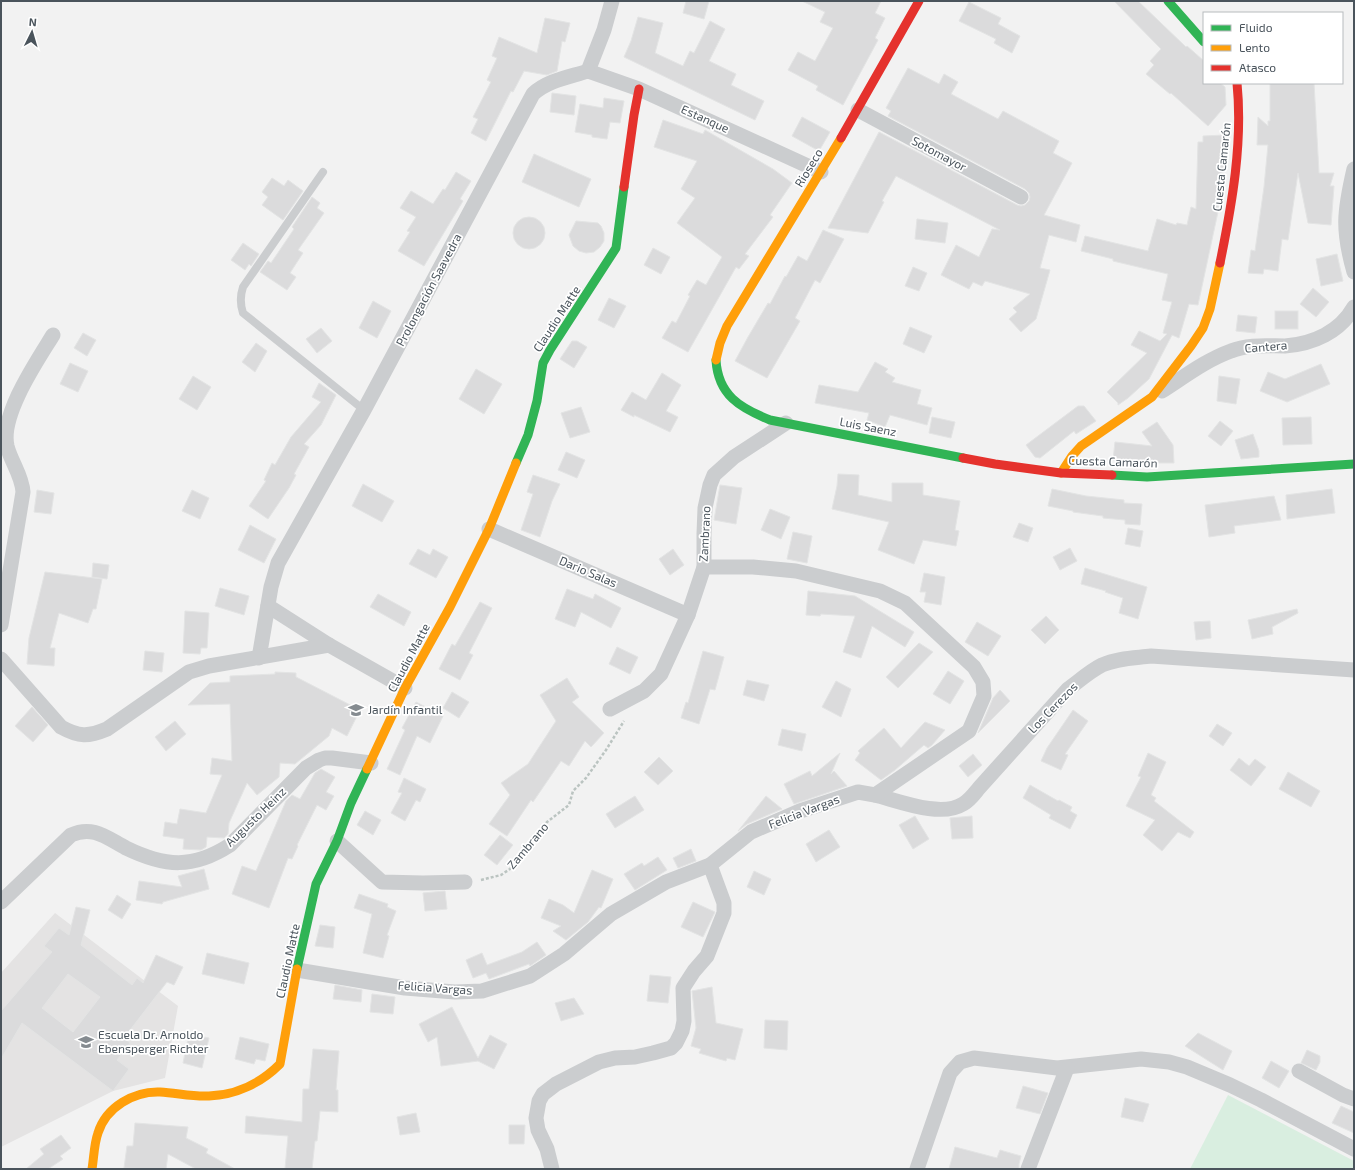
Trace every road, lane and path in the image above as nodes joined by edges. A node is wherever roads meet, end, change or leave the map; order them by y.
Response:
1 (612, 1) edge
2 (919, 1) edge
3 (1168, 1) edge
4 (1203, 41) edge
5 (588, 71) junction
6 (1237, 84) edge
7 (639, 89) junction
8 (858, 110) junction
9 (1354, 169) edge
10 (322, 172) dead end
11 (821, 172) junction
12 (1021, 197) dead end
13 (1354, 272) edge
14 (1354, 307) edge
15 (53, 335) dead end
16 (719, 346) joint
17 (1152, 397) junction
18 (364, 410) junction
19 (786, 423) junction
20 (1354, 464) edge
21 (1061, 473) junction
22 (489, 529) junction
23 (704, 567) junction
24 (268, 606) junction
25 (688, 615) junction
26 (1, 625) edge
27 (329, 645) junction
28 (259, 658) junction
29 (1, 659) edge
30 (1354, 670) edge
31 (405, 688) junction
32 (610, 708) dead end
33 (628, 716) dead end
34 (371, 763) junction
35 (875, 795) junction
36 (337, 841) junction
37 (710, 865) junction
38 (465, 882) joint
39 (1, 902) edge
40 (297, 970) junction
41 (1067, 1068) junction
42 (1299, 1071) dead end
43 (1354, 1099) edge
44 (1354, 1149) edge
45 (92, 1169) edge
46 (552, 1169) edge
47 (917, 1169) edge
48 (1028, 1169) edge

1 - 5 street
2 - 8 street, Rioseco
3 - 4 street
5 - 7 street, Estanque
5 - 18 street, Prolongación Saavedra
6 - 17 street, Cuesta Camarón
7 - 11 street, Estanque
7 - 22 street, Claudio Matte
8 - 11 street, Rioseco
8 - 12 street, Sotomayor
9 - 13 street
10 - 18 lane
11 - 16 street, Rioseco
14 - 17 street, Cantera
15 - 26 street
16 - 19 street, Luis Saenz
17 - 21 street, Cuesta Camarón
18 - 24 street, Prolongación Saavedra
19 - 21 street, Luis Saenz
19 - 23 street, Zambrano
20 - 21 street, Cuesta Camarón
22 - 25 street, Dario Salas
22 - 31 street, Claudio Matte
23 - 25 street, Zambrano
23 - 35 street
24 - 27 street
24 - 28 street, Prolongación Saavedra
25 - 32 street, Zambrano
27 - 28 street
27 - 31 street
28 - 29 street
30 - 35 street, Los Cerezos
31 - 34 street, Claudio Matte
33 - 38 path, Zambrano
34 - 36 street, Claudio Matte
34 - 39 street, Augusto Heinz
35 - 37 street, Felicia Vargas
36 - 38 street
36 - 40 street, Claudio Matte
37 - 40 street, Felicia Vargas
37 - 46 street
40 - 45 street, Claudio Matte
41 - 44 street
41 - 47 street
41 - 48 street
42 - 43 street

